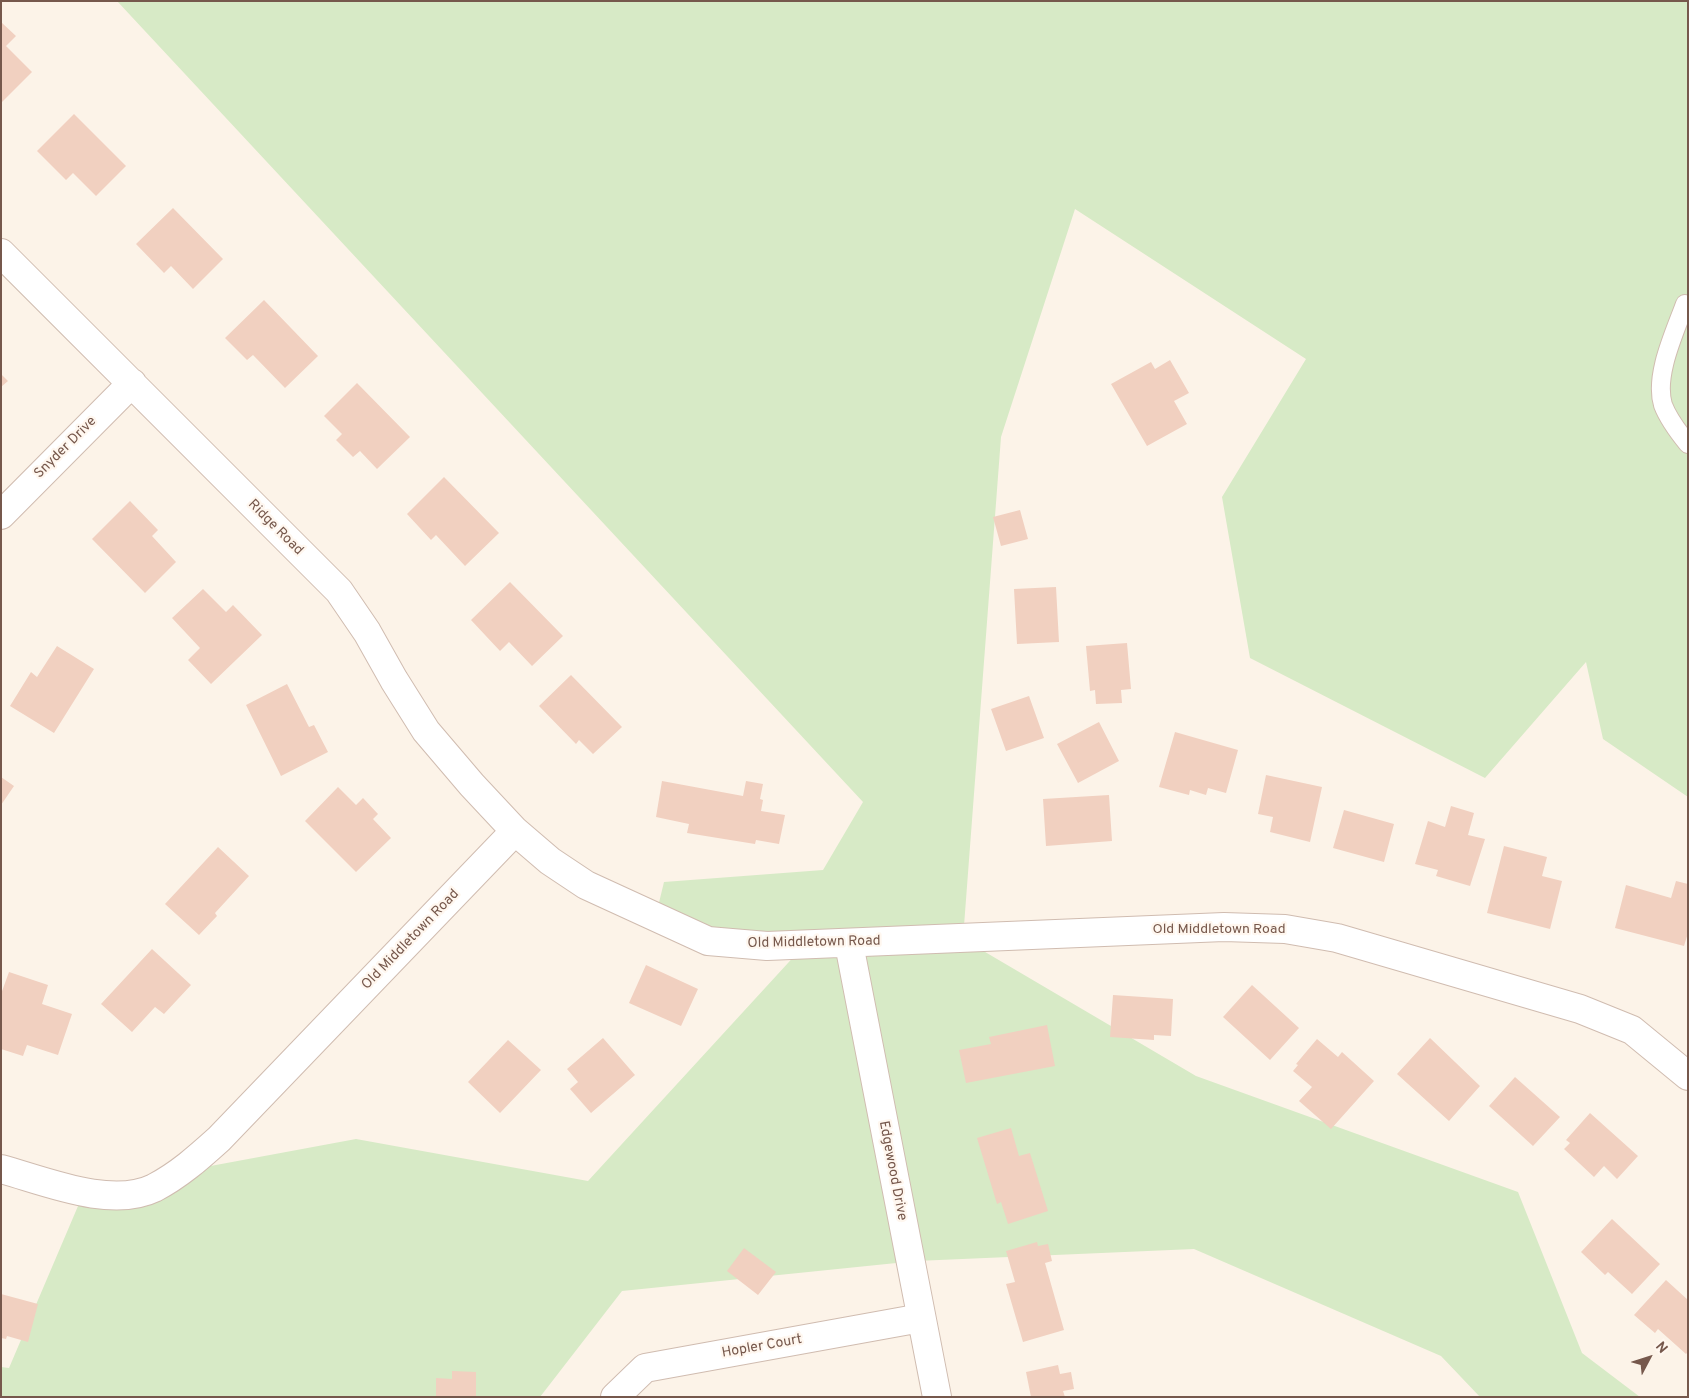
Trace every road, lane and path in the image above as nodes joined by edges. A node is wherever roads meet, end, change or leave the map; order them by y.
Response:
1 (1, 253) edge
2 (1685, 304) dead end
3 (132, 383) junction
4 (1688, 444) edge
5 (1, 515) edge
6 (515, 831) junction
7 (849, 944) junction
8 (1688, 1076) edge
9 (1, 1169) edge
10 (921, 1318) junction
11 (615, 1397) edge
12 (937, 1397) edge

1 - 3 street, Ridge Road
2 - 4 lane
3 - 5 street, Snyder Drive
3 - 6 street, Ridge Road
6 - 7 street, Old Middletown Road
6 - 9 street, Old Middletown Road
7 - 8 street, Old Middletown Road
7 - 10 street, Edgewood Drive
10 - 11 street, Hopler Court
10 - 12 street, Edgewood Drive

